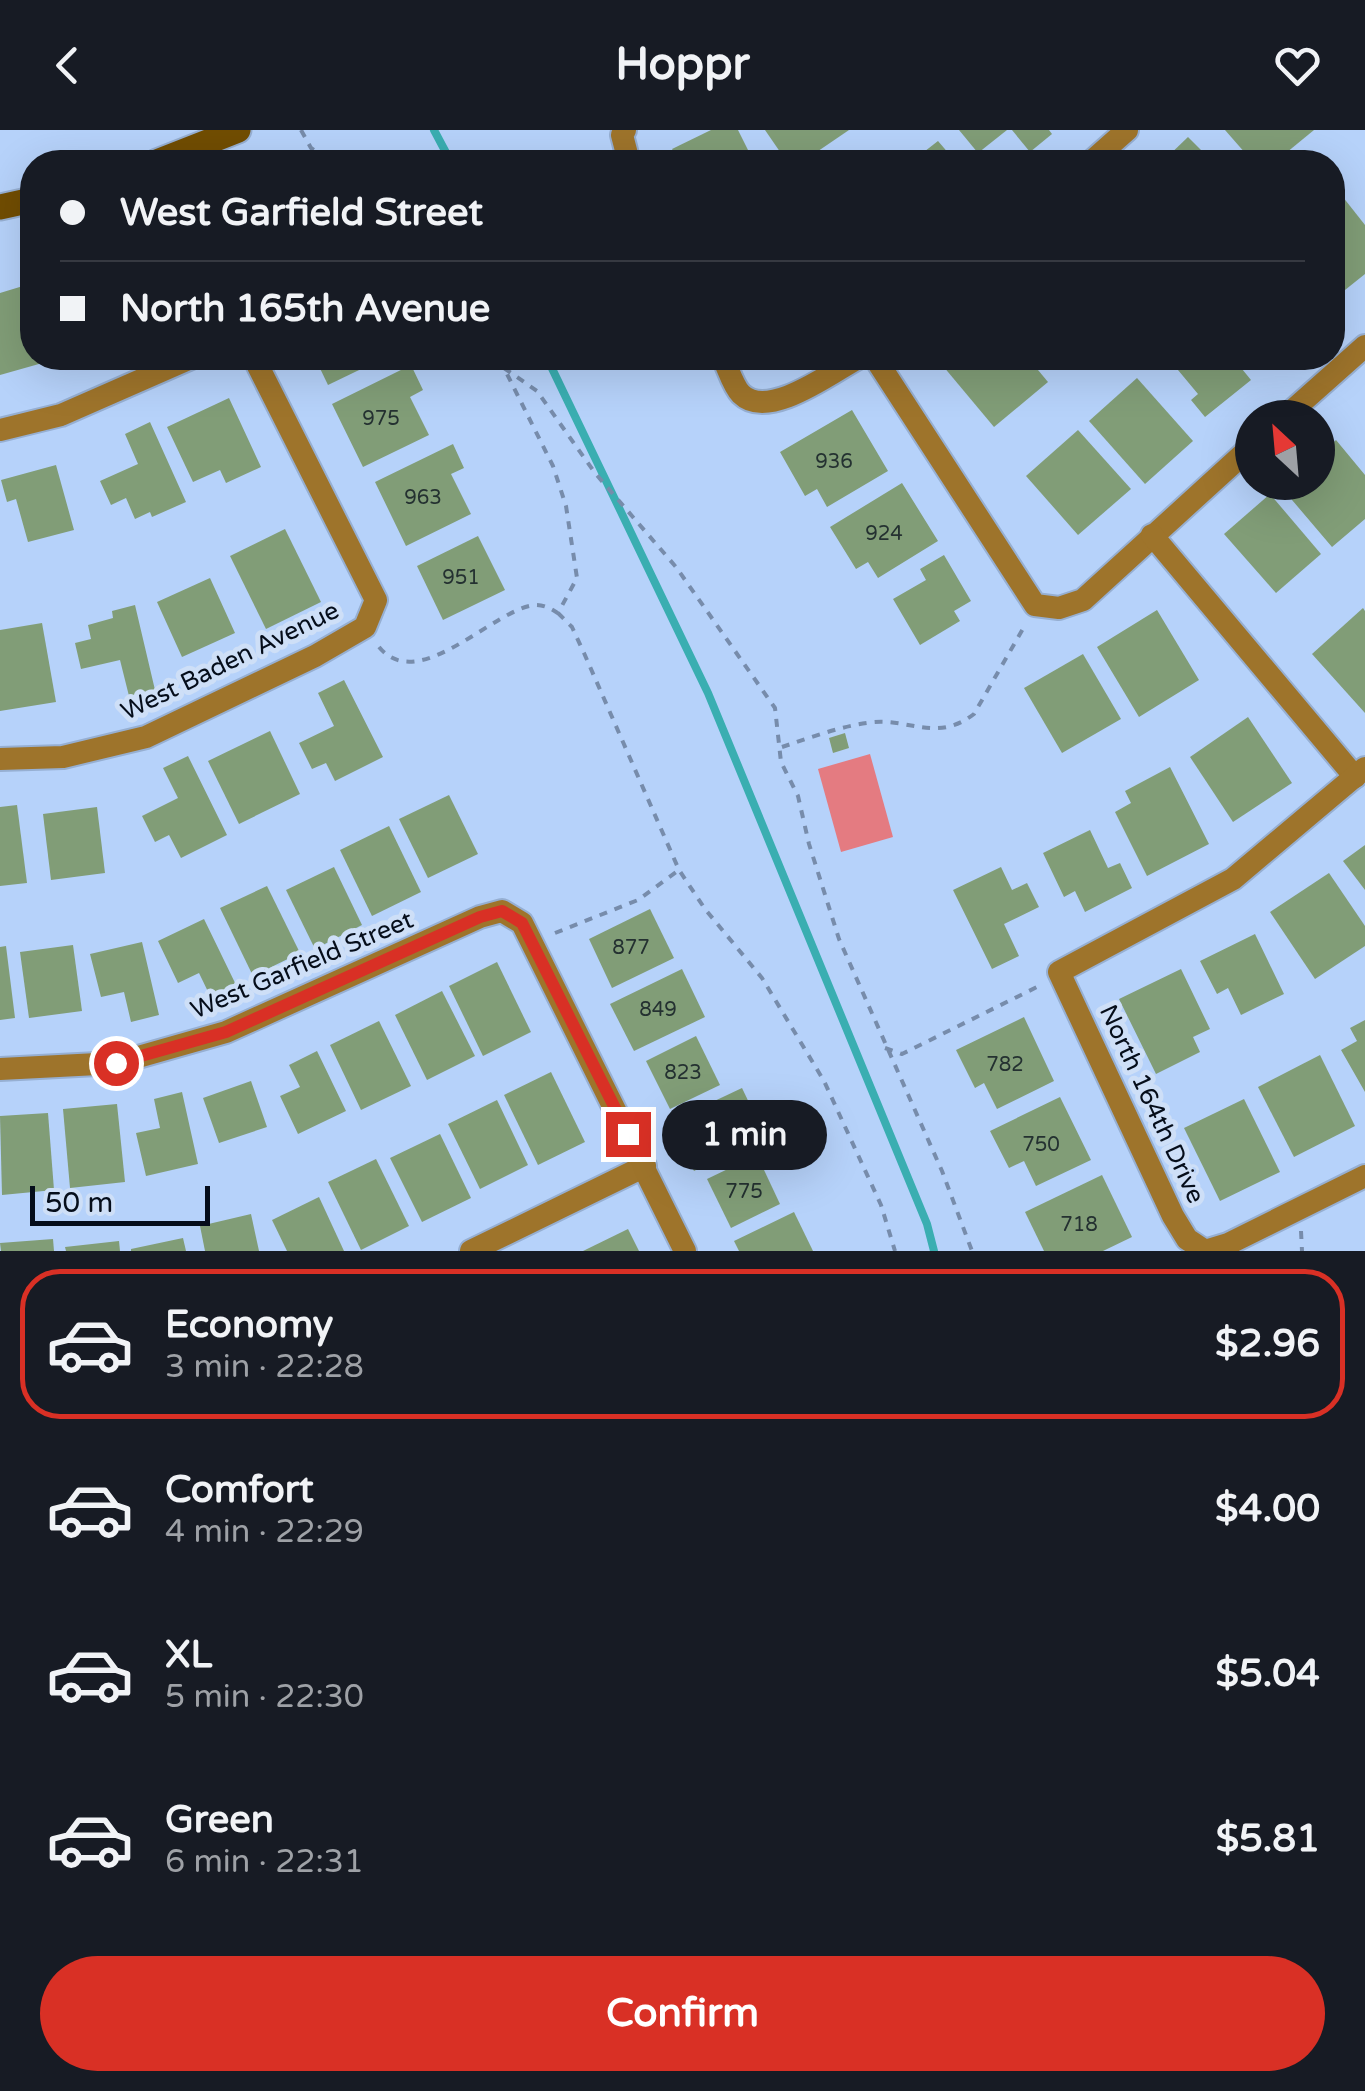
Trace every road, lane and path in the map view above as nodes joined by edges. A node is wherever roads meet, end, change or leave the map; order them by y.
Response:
1 (238, 130) edge
2 (1127, 130) edge
3 (187, 150) edge
4 (1105, 150) edge
5 (1365, 346) edge
6 (1345, 364) edge
7 (164, 370) edge
8 (260, 370) edge
9 (505, 370) edge
10 (507, 370) edge
11 (729, 370) edge
12 (837, 370) edge
13 (882, 370) edge
14 (1338, 370) edge
15 (1304, 400) edge
16 (0, 430) edge
17 (1235, 461) edge
18 (1152, 535) junction
19 (1047, 607) junction
20 (558, 613) junction
21 (365, 627) junction
22 (780, 748) junction
23 (0, 759) edge
24 (1360, 772) edge
25 (679, 870) junction
26 (532, 942) junction
27 (1059, 972) junction
28 (885, 1048) junction
29 (902, 1054) junction
30 (894, 1066) junction
31 (0, 1069) edge
32 (645, 1166) junction
33 (1362, 1187) edge
34 (471, 1251) edge
35 (685, 1251) edge
36 (895, 1251) edge
37 (972, 1251) edge
38 (1205, 1251) edge

1 - 3 street
2 - 4 street
5 - 6 street
7 - 16 street
8 - 21 street
9 - 20 path
10 - 22 path
11 - 12 street
13 - 19 street
14 - 15 street
17 - 18 street
18 - 19 street
18 - 24 street
19 - 22 path
20 - 21 path
20 - 25 path
21 - 23 street, West Baden Avenue
22 - 28 path
24 - 27 street
25 - 26 path
25 - 36 path
26 - 31 street, West Garfield Street
26 - 32 street
27 - 29 path
27 - 38 street, North 164th Drive
28 - 29 path
28 - 30 path
29 - 30 path
30 - 37 path
32 - 34 street
32 - 35 street
33 - 38 street

